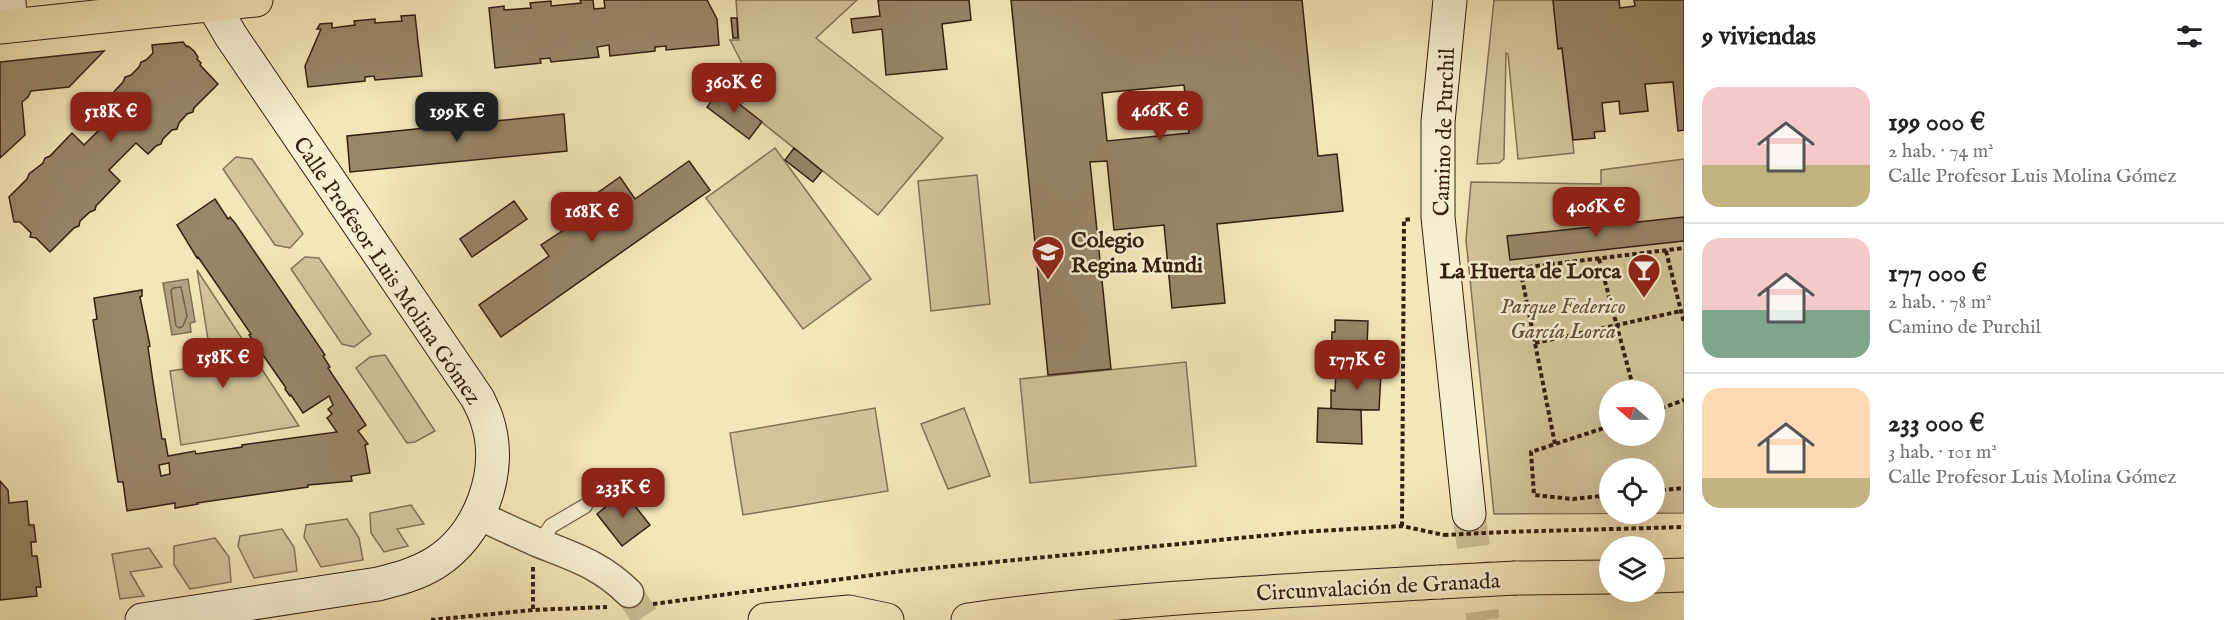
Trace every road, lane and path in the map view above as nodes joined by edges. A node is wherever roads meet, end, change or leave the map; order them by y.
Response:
1 (256, 0) edge
2 (1450, 0) edge
3 (211, 2) edge
4 (8, 18) edge
5 (1438, 218) junction
6 (1684, 248) edge
7 (1666, 251) junction
8 (1599, 259) junction
9 (1681, 311) junction
10 (1684, 323) edge
11 (1617, 325) junction
12 (1535, 343) junction
13 (1631, 380) edge
14 (1684, 400) edge
15 (1665, 407) edge
16 (1599, 430) edge
17 (1555, 444) junction
18 (1684, 488) edge
19 (1665, 489) edge
20 (1599, 496) edge
21 (585, 506) dead end
22 (1469, 514) tunnel mouth
23 (478, 515) junction
24 (1402, 526) junction
25 (1684, 527) edge
26 (540, 543) junction
27 (1665, 576) edge
28 (1684, 576) edge
29 (1599, 577) edge
30 (629, 601) junction
31 (533, 610) junction
32 (142, 620) edge
33 (431, 620) edge
34 (765, 620) edge
35 (887, 620) edge
36 (968, 620) edge

1 - 3 main road
2 - 5 main road, Camino de Purchil
3 - 4 main road
3 - 23 main road, Calle Profesor Luis Molina Gómez
5 - 22 main road, Camino de Purchil
5 - 24 path
6 - 7 path
7 - 8 path
7 - 9 path
8 - 11 path
8 - 12 path
9 - 10 path
9 - 11 path
11 - 12 path
11 - 13 path
12 - 17 path
14 - 15 path
16 - 17 path
17 - 20 path
18 - 19 path
21 - 26 lane
23 - 26 street
23 - 32 main road, Calle Profesor Luis Molina Gómez
24 - 25 path, bridge
24 - 30 path
26 - 30 street
26 - 31 path
27 - 28 main road
29 - 36 main road, Circunvalación de Granada, bridge
30 - 31 path
31 - 33 path
34 - 35 main road

